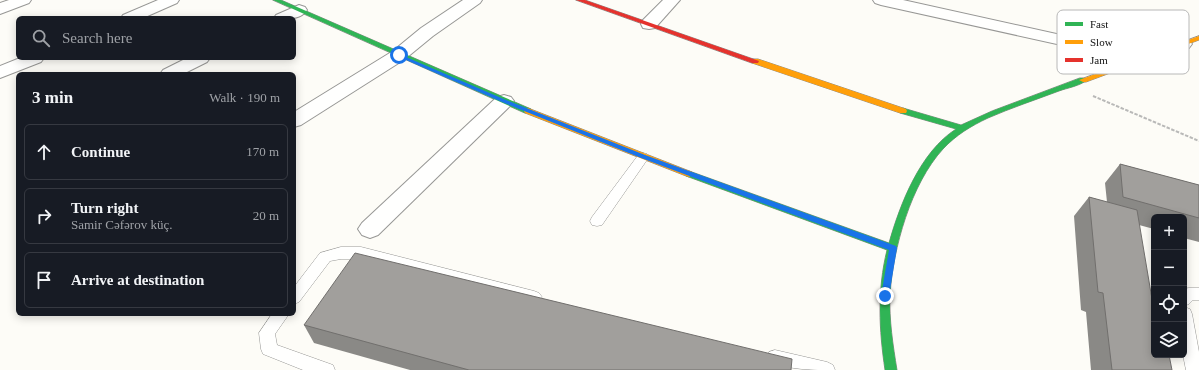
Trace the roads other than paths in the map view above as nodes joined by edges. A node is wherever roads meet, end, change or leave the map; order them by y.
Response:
1 (24, 0) edge
2 (171, 0) edge
3 (276, 0) edge
4 (474, 0) edge
5 (580, 0) edge
6 (672, 0) edge
7 (881, 0) edge
8 (0, 9) edge
9 (299, 10) junction
10 (134, 16) edge
11 (286, 16) edge
12 (649, 24) junction
13 (1057, 39) edge
14 (399, 55) junction
15 (30, 60) edge
16 (197, 60) edge
17 (173, 72) edge
18 (0, 73) edge
19 (1097, 74) edge
20 (504, 101) junction
21 (296, 120) edge
22 (962, 128) junction
23 (643, 157) junction
24 (597, 221) dead end
25 (370, 229) dead end
26 (893, 248) junction
27 (1199, 294) edge
28 (296, 295) edge
29 (1187, 296) edge
30 (545, 300) edge
31 (280, 316) edge
32 (1185, 322) edge
33 (759, 353) edge
34 (327, 370) edge
35 (827, 370) edge
36 (892, 370) edge
37 (1194, 370) edge

1 - 8 street
2 - 10 street
3 - 9 street
4 - 14 street
5 - 12 street
6 - 12 street
7 - 13 street
9 - 11 street
9 - 14 street
12 - 22 street
14 - 20 street
14 - 21 street
15 - 18 street
16 - 17 street
19 - 22 street
20 - 23 street
20 - 25 street
22 - 26 street
23 - 24 lane
23 - 26 street
26 - 36 street
27 - 29 lane
28 - 30 lane
31 - 34 lane
32 - 37 lane
33 - 35 lane

